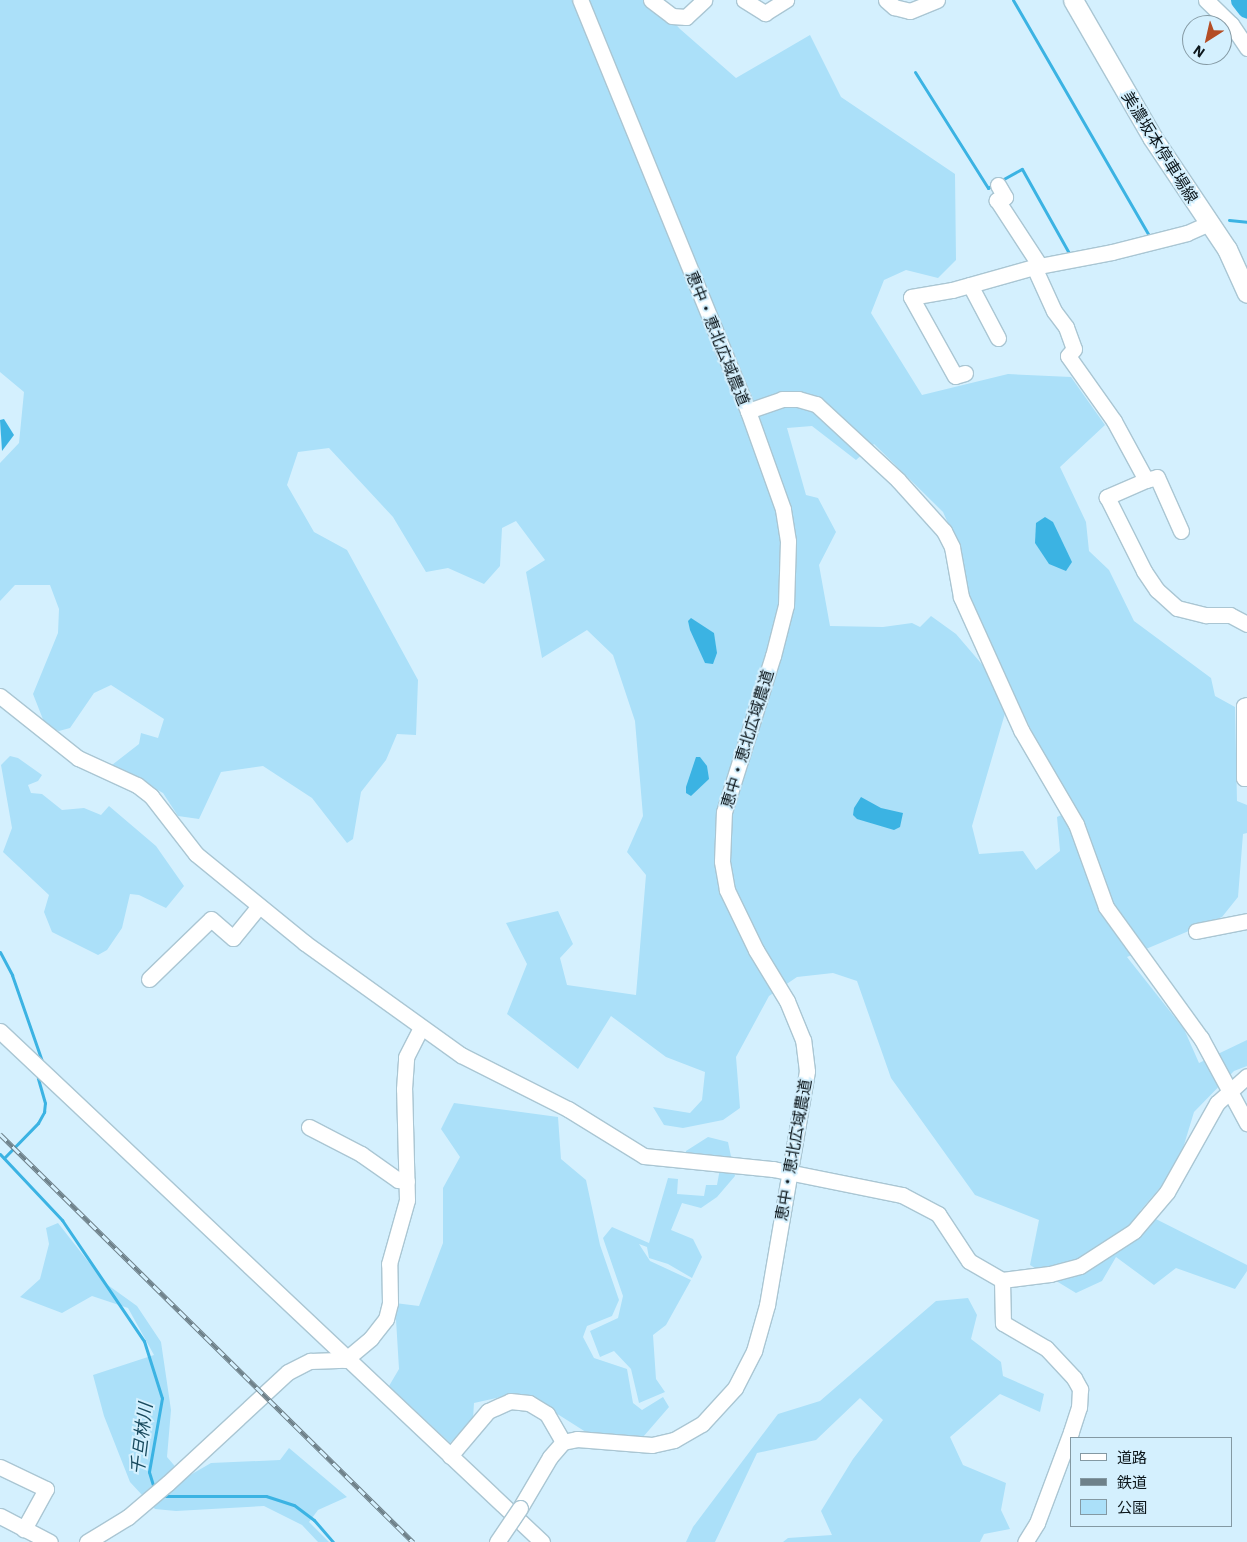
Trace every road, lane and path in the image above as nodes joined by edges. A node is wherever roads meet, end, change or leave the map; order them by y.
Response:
1 (580, 0) edge
2 (651, 0) edge
3 (704, 0) edge
4 (744, 0) edge
5 (786, 0) edge
6 (886, 0) edge
7 (937, 0) edge
8 (1074, 0) edge
9 (1206, 0) edge
10 (1247, 48) edge
11 (998, 186) dead end
12 (1209, 223) junction
13 (1037, 266) junction
14 (970, 285) junction
15 (1247, 294) edge
16 (998, 338) dead end
17 (965, 373) dead end
18 (748, 411) junction
19 (1146, 480) junction
20 (1181, 531) dead end
21 (1247, 624) edge
22 (0, 696) edge
23 (1247, 705) edge
24 (1247, 778) edge
25 (259, 906) junction
26 (1247, 921) edge
27 (1196, 931) dead end
28 (149, 979) dead end
29 (421, 1028) junction
30 (0, 1031) edge
31 (1247, 1076) edge
32 (1230, 1093) junction
33 (1247, 1124) edge
34 (309, 1127) dead end
35 (789, 1173) junction
36 (407, 1181) junction
37 (1002, 1280) junction
38 (345, 1360) junction
39 (563, 1442) junction
40 (450, 1456) junction
41 (0, 1467) edge
42 (0, 1516) edge
43 (24, 1529) junction
44 (50, 1542) edge
45 (87, 1542) edge
46 (497, 1542) edge
47 (542, 1542) edge
48 (1025, 1542) edge

1 - 18 street, 恵中・恵北広域農道
2 - 3 street
4 - 5 street
6 - 7 street
8 - 12 main road, 美濃坂本停車場線
9 - 10 street
11 - 13 street
12 - 13 street
12 - 15 main road, 美濃坂本停車場線
13 - 14 street
13 - 19 street
14 - 16 street
14 - 17 street
18 - 32 street
18 - 35 street, 恵中・恵北広域農道
19 - 20 street
19 - 21 street
22 - 25 street
23 - 24 street
25 - 28 street
25 - 29 street
26 - 27 street
29 - 35 street
29 - 36 street
30 - 38 street
31 - 32 street
32 - 33 street
32 - 37 street
34 - 36 street
35 - 37 street
35 - 39 street, 恵中・恵北広域農道
36 - 38 street
37 - 48 street
38 - 40 street
38 - 45 street
39 - 40 street
39 - 46 street, bridge
40 - 47 street
41 - 43 street
42 - 43 street
43 - 44 street

